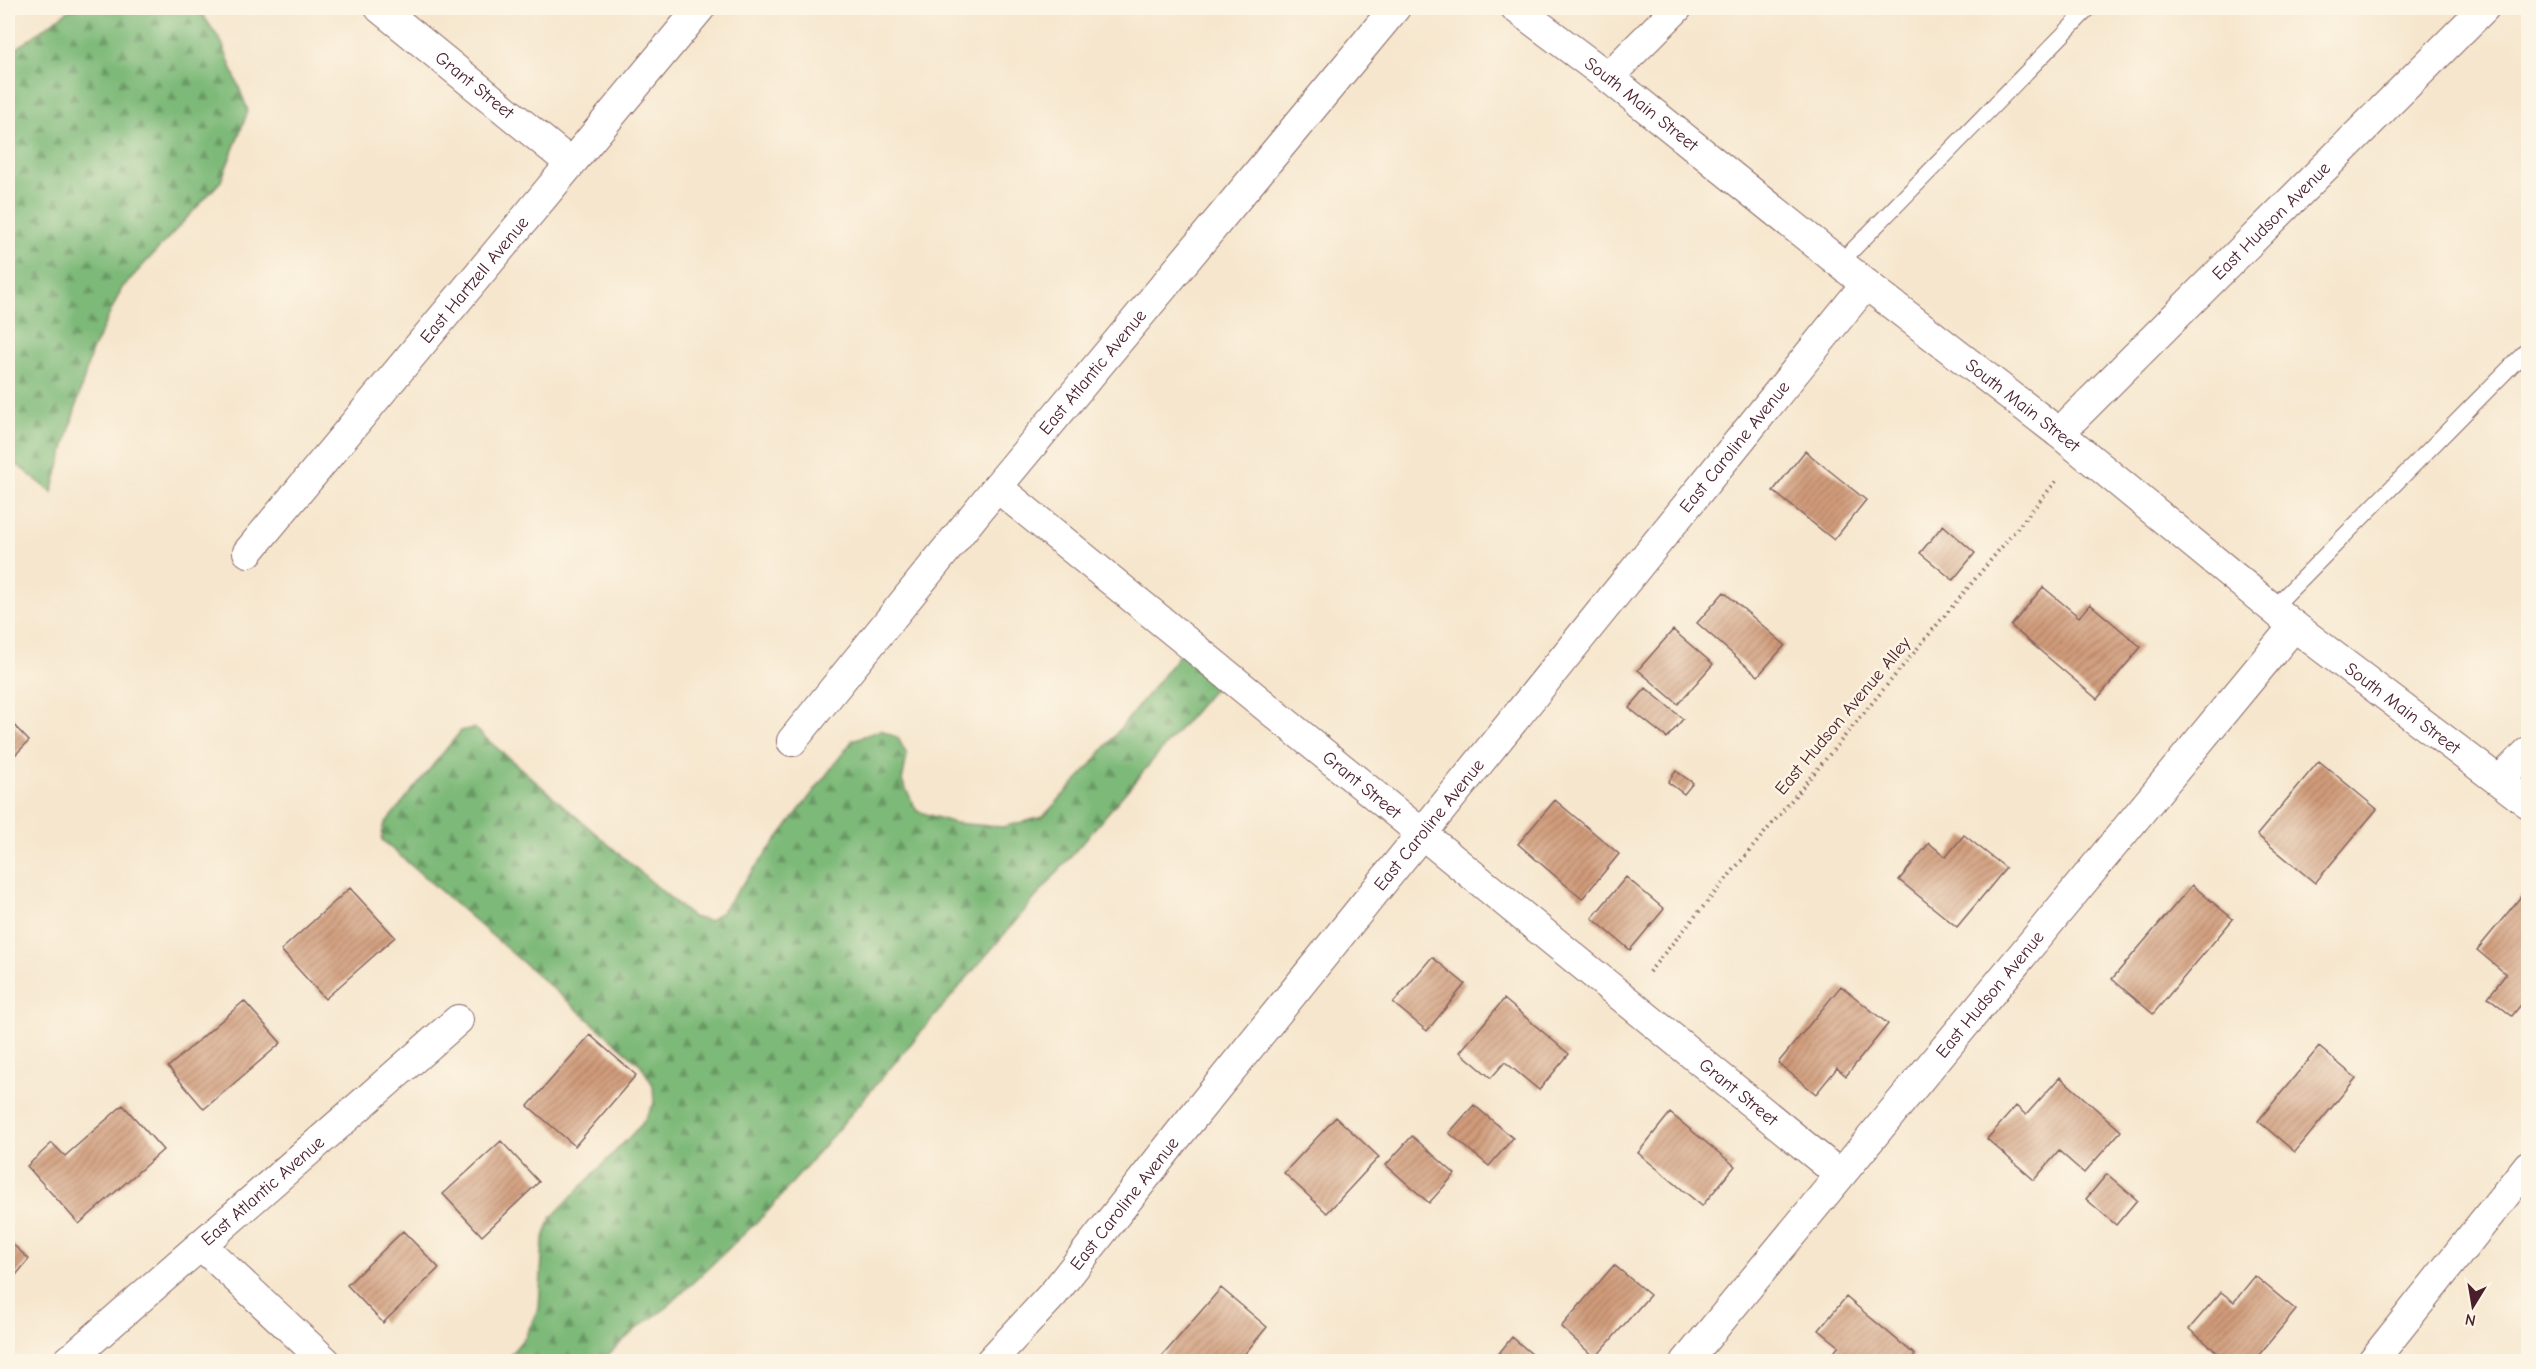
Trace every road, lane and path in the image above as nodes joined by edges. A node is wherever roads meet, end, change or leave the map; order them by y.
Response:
1 (380, 8) edge
2 (700, 8) edge
3 (1395, 8) edge
4 (1516, 8) edge
5 (1677, 8) edge
6 (2089, 8) edge
7 (2484, 8) edge
8 (1608, 77) junction
9 (569, 162) junction
10 (1840, 263) junction
11 (1866, 284) junction
12 (2529, 349) edge
13 (2059, 432) junction
14 (2082, 451) junction
15 (998, 487) junction
16 (248, 552) dead end
17 (2284, 617) junction
18 (792, 741) dead end
19 (2529, 752) edge
20 (2500, 780) junction
21 (2529, 803) edge
22 (1421, 835) junction
23 (1626, 999) junction
24 (458, 1020) dead end
25 (2529, 1166) edge
26 (1839, 1174) junction
27 (201, 1245) junction
28 (67, 1362) edge
29 (326, 1362) edge
30 (990, 1362) edge
31 (1686, 1362) edge
32 (2372, 1362) edge

1 - 9 street, Grant Street
2 - 9 street, East Hartzell Avenue
3 - 15 street, East Atlantic Avenue
4 - 8 street, South Main Street
5 - 8 street
6 - 10 lane
7 - 13 street, East Hudson Avenue
8 - 10 street, South Main Street
9 - 16 street, East Hartzell Avenue
10 - 11 street, South Main Street
11 - 13 street, South Main Street
11 - 22 street, East Caroline Avenue
12 - 17 lane
13 - 14 street, South Main Street
14 - 17 street, South Main Street
14 - 23 path, East Hudson Avenue Alley
15 - 18 street, East Atlantic Avenue
15 - 22 street, Grant Street
17 - 20 street, South Main Street
17 - 26 street, East Hudson Avenue
19 - 20 street
20 - 21 street, South Main Street
22 - 23 street, Grant Street
22 - 30 street, East Caroline Avenue
23 - 26 street, Grant Street
24 - 27 street, East Atlantic Avenue
25 - 32 street
26 - 31 street, East Hudson Avenue
27 - 28 street, East Atlantic Avenue
27 - 29 street

